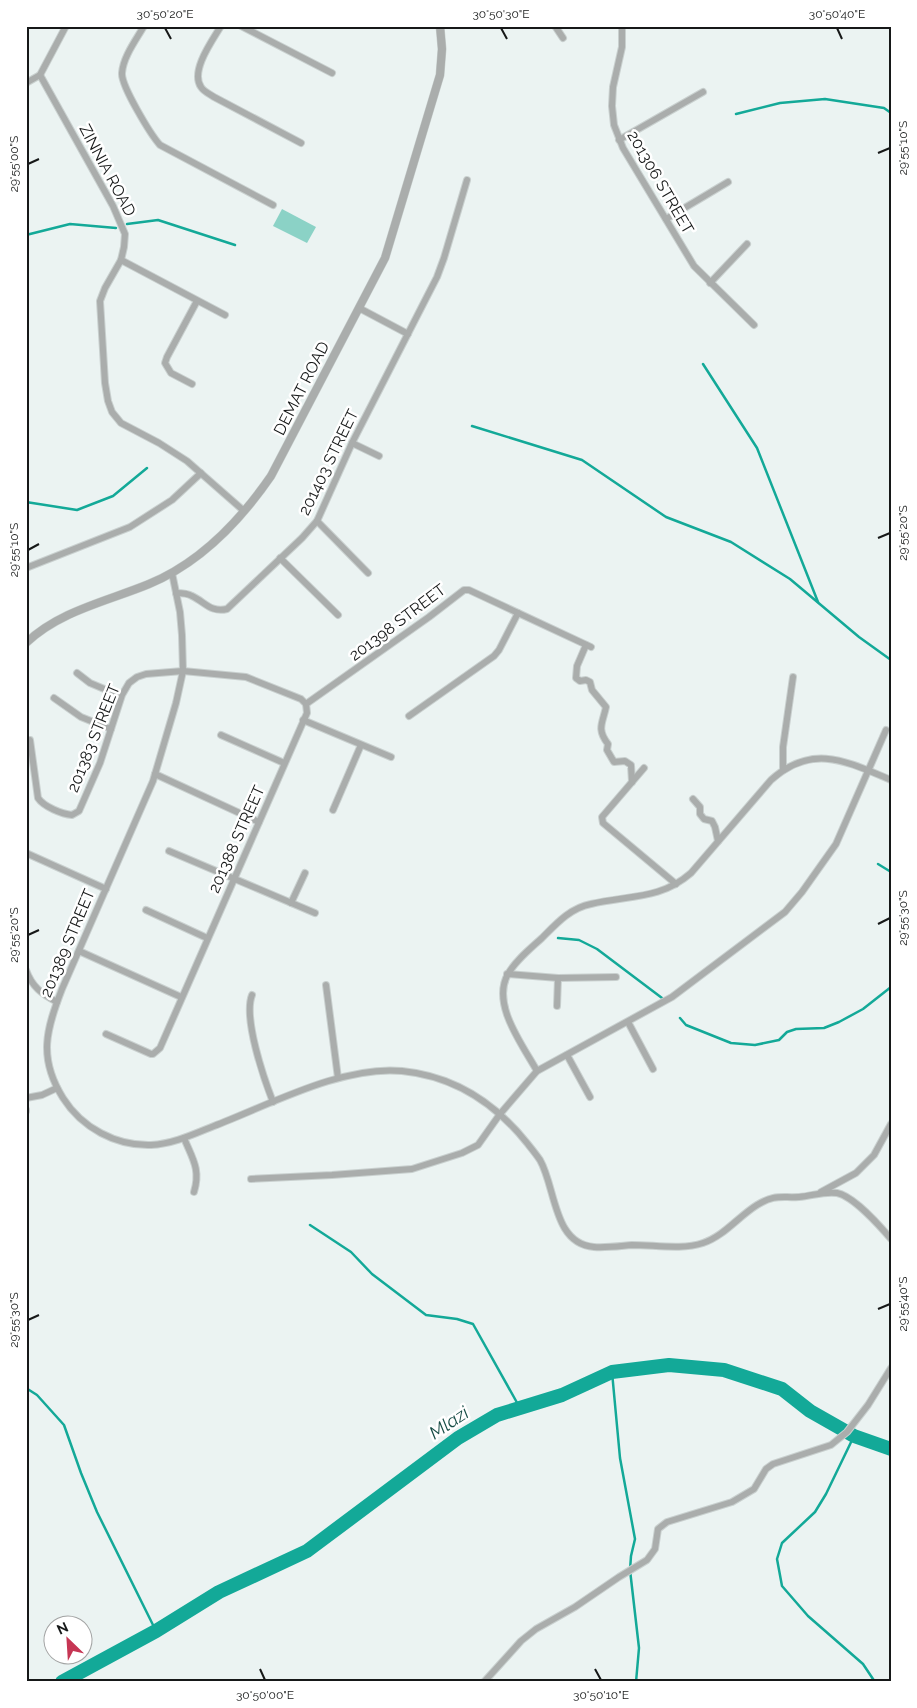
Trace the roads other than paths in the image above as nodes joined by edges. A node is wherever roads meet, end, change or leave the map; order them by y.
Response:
1 (66, 26) edge
2 (144, 26) edge
3 (221, 26) edge
4 (241, 26) edge
5 (440, 26) edge
6 (555, 26) edge
7 (622, 26) edge
8 (563, 38) dead end
9 (332, 73) dead end
10 (40, 74) junction
11 (26, 84) edge
12 (703, 92) dead end
13 (619, 140) junction
14 (301, 143) dead end
15 (467, 180) dead end
16 (728, 182) dead end
17 (273, 205) dead end
18 (666, 219) junction
19 (747, 244) dead end
20 (121, 260) junction
21 (710, 283) junction
22 (197, 302) junction
23 (359, 308) junction
24 (225, 315) dead end
25 (754, 324) dead end
26 (408, 334) junction
27 (192, 384) dead end
28 (352, 443) junction
29 (380, 456) dead end
30 (201, 473) junction
31 (244, 511) junction
32 (317, 521) junction
33 (280, 558) junction
34 (26, 568) edge
35 (172, 573) junction
36 (368, 573) dead end
37 (176, 593) junction
38 (518, 613) junction
39 (338, 615) dead end
40 (26, 643) edge
41 (182, 670) junction
42 (77, 672) dead end
43 (793, 677) dead end
44 (121, 696) junction
45 (54, 698) dead end
46 (306, 704) junction
47 (409, 716) dead end
48 (304, 720) junction
49 (111, 729) junction
50 (886, 730) dead end
51 (221, 735) dead end
52 (30, 740) dead end
53 (361, 745) junction
54 (391, 757) dead end
55 (284, 763) junction
56 (644, 768) dead end
57 (783, 770) junction
58 (868, 770) junction
59 (155, 774) junction
60 (891, 780) edge
61 (632, 782) junction
62 (693, 799) dead end
63 (333, 810) dead end
64 (259, 822) junction
65 (718, 841) junction
66 (169, 851) dead end
67 (26, 853) edge
68 (305, 873) dead end
69 (233, 879) junction
70 (676, 884) junction
71 (106, 889) junction
72 (291, 903) junction
73 (146, 910) dead end
74 (316, 913) dead end
75 (207, 938) junction
76 (79, 951) junction
77 (26, 970) edge
78 (508, 974) junction
79 (616, 977) dead end
80 (558, 978) junction
81 (326, 985) dead end
82 (252, 995) dead end
83 (182, 997) junction
84 (57, 1002) junction
85 (557, 1006) dead end
86 (628, 1022) junction
87 (106, 1034) dead end
88 (567, 1055) junction
89 (653, 1069) dead end
90 (537, 1071) junction
91 (338, 1078) junction
92 (57, 1088) junction
93 (590, 1097) dead end
94 (26, 1098) edge
95 (273, 1102) junction
96 (500, 1114) junction
97 (891, 1124) edge
98 (184, 1138) junction
99 (251, 1179) dead end
100 (194, 1192) dead end
101 (820, 1193) junction
102 (891, 1239) edge
103 (891, 1368) edge
104 (484, 1682) edge

1 - 10 street
2 - 17 street
3 - 14 street
4 - 9 street
5 - 23 street, DEMAT ROAD
6 - 8 street
7 - 13 street, 201306 STREET
10 - 11 street
10 - 20 street, ZINNIA ROAD
12 - 13 street
13 - 18 street, 201306 STREET
15 - 26 street, 201403 STREET
16 - 18 street
18 - 21 street, 201306 STREET
19 - 21 street
20 - 22 street
20 - 30 street, ZINNIA ROAD
21 - 25 street, 201306 STREET
22 - 24 street
22 - 27 street
23 - 26 street
23 - 31 street, DEMAT ROAD
26 - 28 street, 201403 STREET
28 - 29 street
28 - 32 street, 201403 STREET
30 - 31 street, ZINNIA ROAD
30 - 34 street
31 - 35 street, DEMAT ROAD
32 - 33 street, 201403 STREET
32 - 36 street
33 - 37 street, 201403 STREET
33 - 39 street
35 - 37 street, 201389 STREET
35 - 40 street, DEMAT ROAD
37 - 41 street, 201389 STREET
38 - 46 street, 201398 STREET
38 - 47 street
38 - 61 street, 201398 STREET
41 - 44 street, 201383 STREET
41 - 46 street
41 - 59 street, 201389 STREET
42 - 44 street
43 - 57 street
44 - 49 street, 201383 STREET
45 - 49 street
46 - 48 street, 201388 STREET
48 - 53 street
48 - 55 street, 201388 STREET
49 - 52 street, 201383 STREET
50 - 58 street
51 - 55 street
53 - 54 street
53 - 63 street
55 - 64 street, 201388 STREET
56 - 61 street
57 - 58 street
57 - 65 street
58 - 60 street
58 - 86 street
59 - 64 street
59 - 71 street, 201389 STREET
61 - 70 street
62 - 65 street
64 - 69 street, 201388 STREET
65 - 70 street
66 - 69 street
67 - 71 street
68 - 72 street
69 - 72 street
69 - 75 street, 201388 STREET
70 - 78 street
71 - 76 street, 201389 STREET
72 - 74 street
73 - 75 street
75 - 83 street, 201388 STREET
76 - 83 street
76 - 84 street, 201389 STREET
77 - 84 street
78 - 80 street
78 - 90 street
79 - 80 street
80 - 85 street
81 - 91 street
82 - 95 street
83 - 87 street, 201388 STREET
84 - 92 street, 201389 STREET
86 - 88 street
86 - 89 street
88 - 90 street
88 - 93 street
90 - 96 street
91 - 95 street, 201389 STREET
91 - 96 street, 201389 STREET
92 - 94 street
92 - 98 street, 201389 STREET
95 - 98 street, 201389 STREET
96 - 99 street
96 - 101 street, 201389 STREET
97 - 101 street
98 - 100 street
101 - 102 street
103 - 104 street

